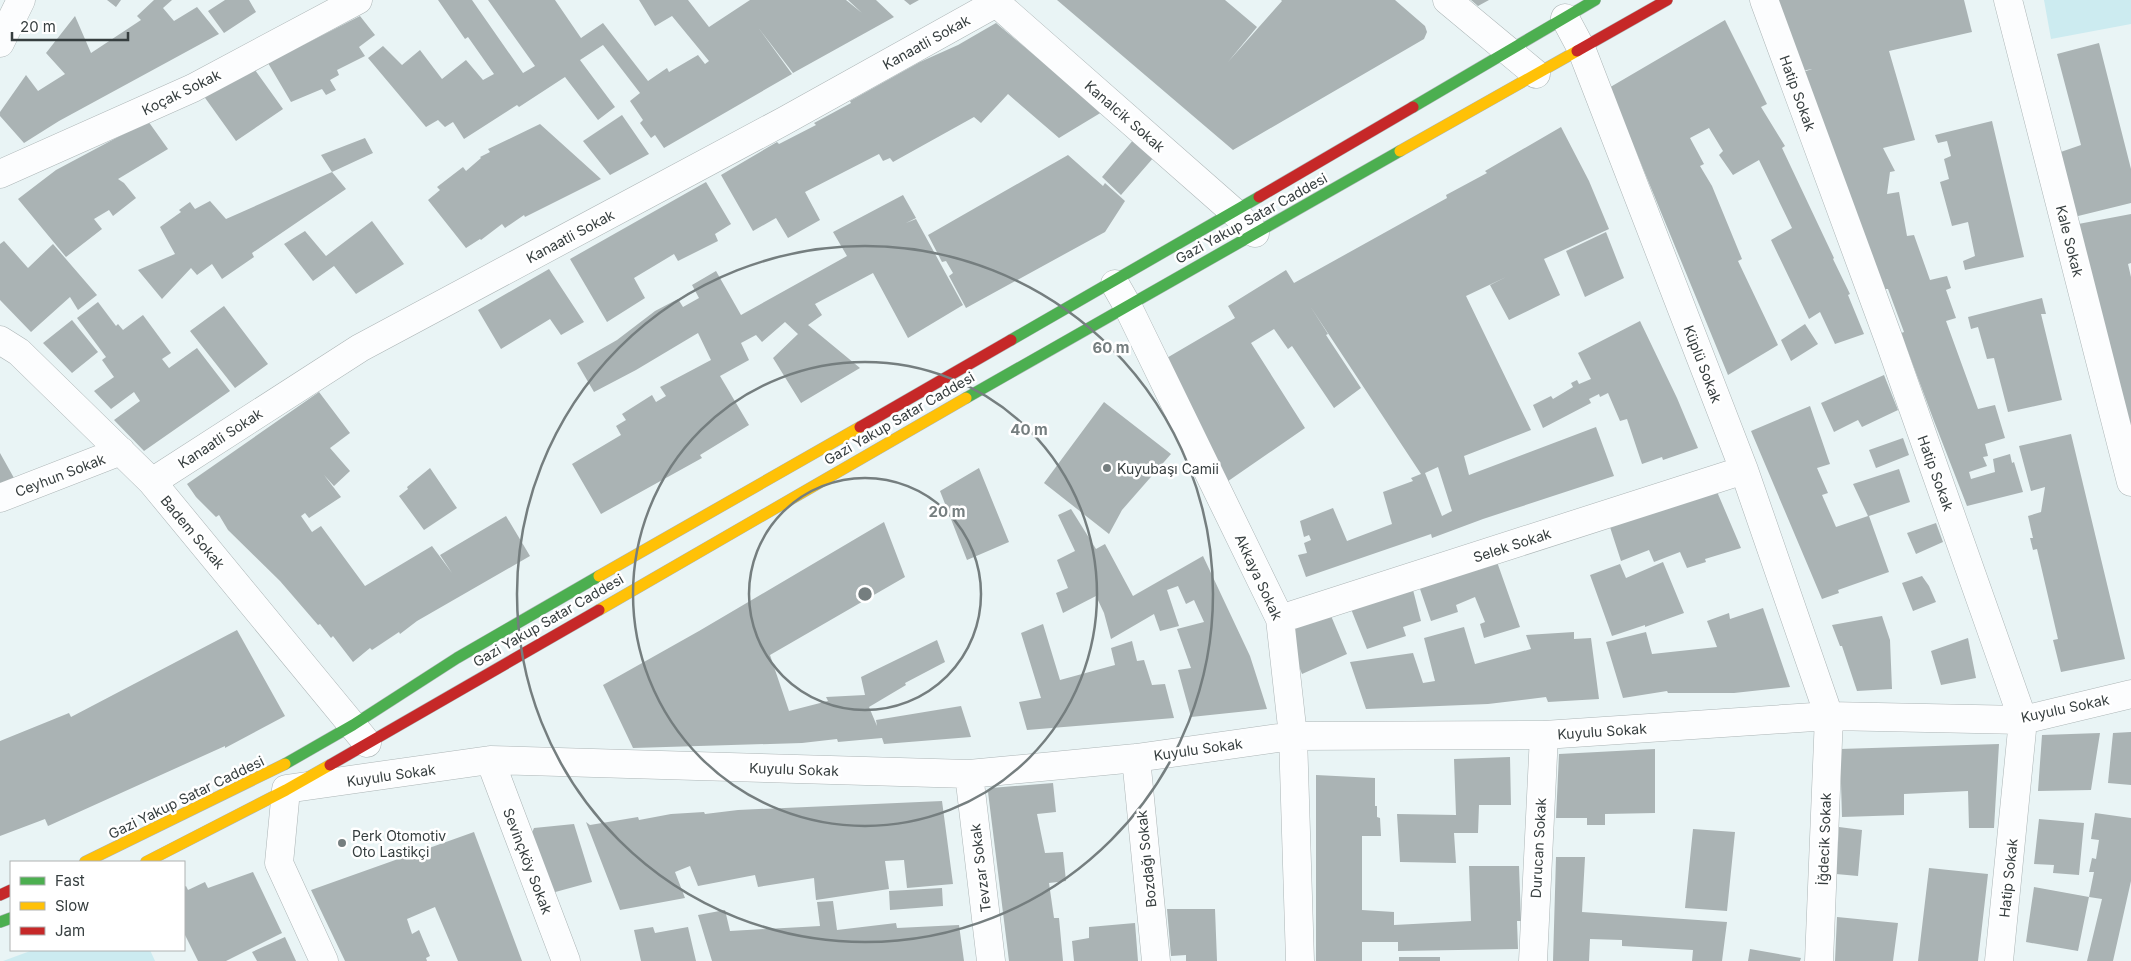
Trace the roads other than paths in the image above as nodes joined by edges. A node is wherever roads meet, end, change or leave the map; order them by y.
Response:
1 (21, 0) edge
2 (358, 0) edge
3 (1447, 0) edge
4 (1595, 0) edge
5 (1667, 0) edge
6 (1764, 0) edge
7 (2008, 0) edge
8 (995, 2) edge
9 (1565, 18) junction
10 (0, 43) edge
11 (1581, 48) junction
12 (1509, 50) junction
13 (1536, 74) junction
14 (0, 174) edge
15 (1234, 212) junction
16 (1255, 233) junction
17 (1112, 281) junction
18 (1127, 305) junction
19 (0, 340) edge
20 (121, 451) junction
21 (1744, 470) junction
22 (152, 482) junction
23 (2131, 482) edge
24 (0, 498) edge
25 (1280, 619) junction
26 (2131, 694) edge
27 (1829, 716) junction
28 (2023, 720) junction
29 (360, 734) junction
30 (1544, 734) junction
31 (1293, 736) junction
32 (1136, 758) junction
33 (490, 760) junction
34 (969, 774) junction
35 (282, 780) junction
36 (87, 861) edge
37 (148, 861) edge
38 (324, 961) edge
39 (566, 961) edge
40 (991, 961) edge
41 (1156, 961) edge
42 (1300, 961) edge
43 (1533, 961) edge
44 (1818, 961) edge
45 (1999, 961) edge

1 - 10 street
2 - 14 street, Koçak Sokak
3 - 12 street
4 - 9 main road, Gazi Yakup Satar Caddesi
5 - 11 main road, Gazi Yakup Satar Caddesi
6 - 28 street, Hatip Sokak
7 - 23 street, Kale Sokak
8 - 15 street, Kanalcik Sokak
8 - 22 street, Kanaatli Sokak
9 - 11 street, Küplü Sokak
9 - 12 main road, Gazi Yakup Satar Caddesi
11 - 13 main road, Gazi Yakup Satar Caddesi
11 - 21 street, Küplü Sokak
12 - 13 street
12 - 15 main road, Gazi Yakup Satar Caddesi
13 - 16 main road, Gazi Yakup Satar Caddesi
15 - 16 street, Kanalcik Sokak
15 - 17 main road, Gazi Yakup Satar Caddesi
16 - 18 main road, Gazi Yakup Satar Caddesi
17 - 18 street, Akkaya Sokak
17 - 29 main road, Gazi Yakup Satar Caddesi
18 - 25 street, Akkaya Sokak
18 - 29 main road, Gazi Yakup Satar Caddesi
19 - 20 street, Badem Sokak
20 - 22 street, Badem Sokak
20 - 24 street, Ceyhun Sokak
21 - 25 street, Selek Sokak
21 - 27 street, Küplü Sokak
22 - 29 street, Badem Sokak
25 - 31 street, Akkaya Sokak
26 - 28 street, Kuyulu Sokak
27 - 28 street, Kuyulu Sokak
27 - 30 street, Kuyulu Sokak
27 - 44 street, İğdecik Sokak
28 - 45 street, Hatip Sokak
29 - 35 main road, Gazi Yakup Satar Caddesi
29 - 35 main road, Gazi Yakup Satar Caddesi
30 - 31 street, Kuyulu Sokak
30 - 43 street, Durucan Sokak
31 - 32 street, Kuyulu Sokak
31 - 42 street, Akkaya Sokak
32 - 34 street, Kuyulu Sokak
32 - 41 street, Bozdağı Sokak
33 - 34 street, Kuyulu Sokak
33 - 35 street, Kuyulu Sokak
33 - 39 street, Sevinçköy Sokak
34 - 40 street, Tevzar Sokak
35 - 36 main road, Gazi Yakup Satar Caddesi
35 - 37 main road, Gazi Yakup Satar Caddesi
35 - 38 street

